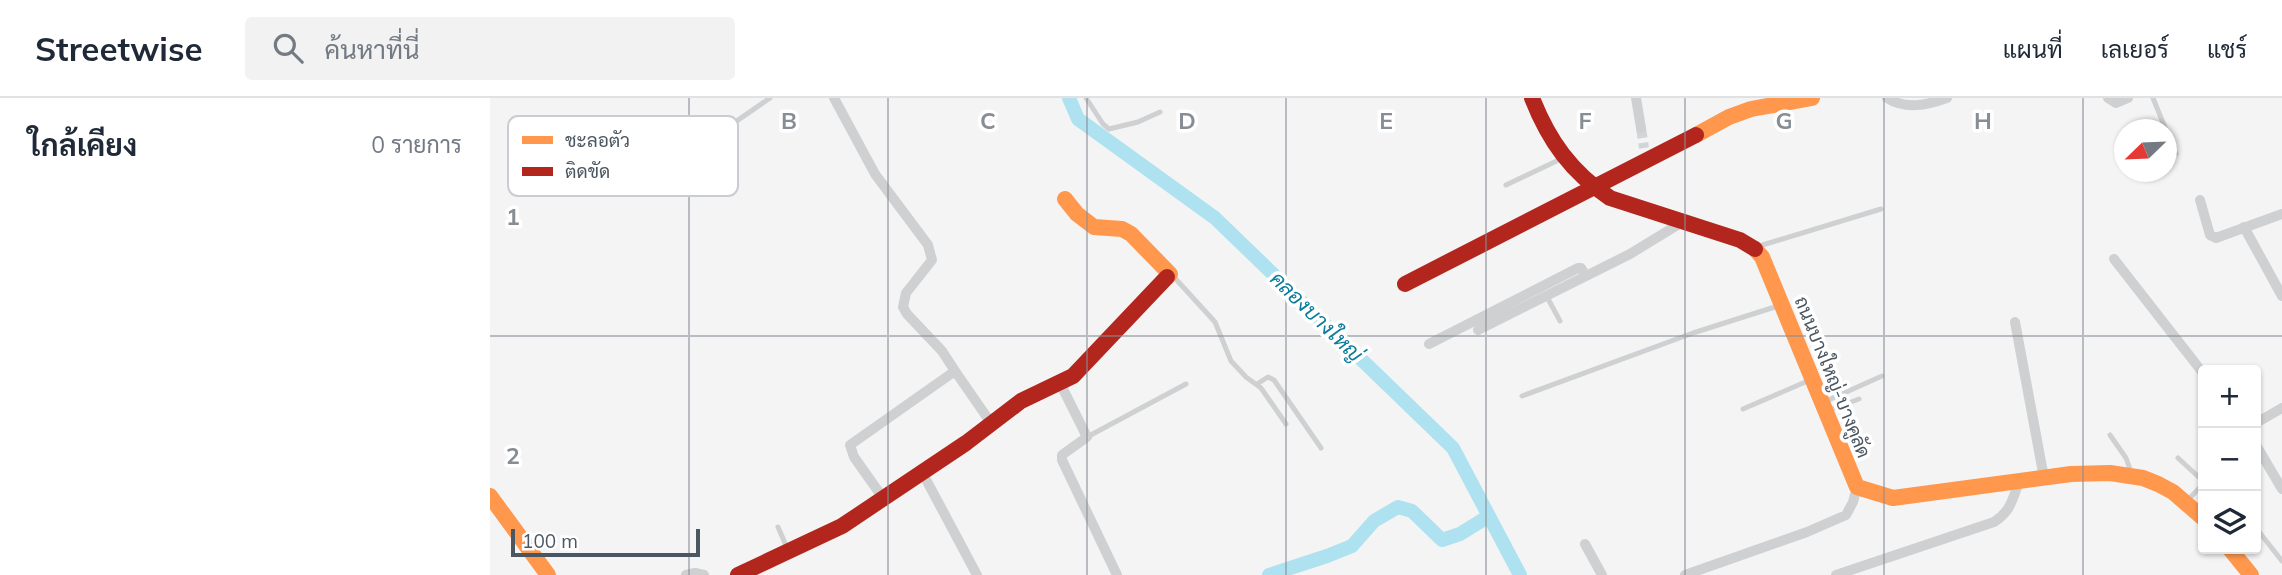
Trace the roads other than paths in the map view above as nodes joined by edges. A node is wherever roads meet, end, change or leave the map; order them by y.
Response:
1 (770, 98) edge
2 (834, 98) edge
3 (1087, 98) edge
4 (1532, 98) edge
5 (1636, 98) edge
6 (1812, 98) edge
7 (1887, 98) edge
8 (2108, 98) edge
9 (2128, 98) edge
10 (2153, 98) edge
11 (1944, 99) edge
12 (1160, 112) dead end
13 (2162, 119) edge
14 (738, 120) edge
15 (1641, 128) tunnel mouth
16 (1563, 159) junction
17 (1506, 186) dead end
18 (1592, 187) junction
19 (1065, 199) dead end
20 (2200, 200) dead end
21 (1881, 209) dead end
22 (2282, 214) edge
23 (1684, 221) junction
24 (2244, 227) junction
25 (1753, 247) junction
26 (2114, 260) dead end
27 (1170, 274) junction
28 (1586, 276) junction
29 (1405, 284) dead end
30 (1546, 295) junction
31 (2282, 296) edge
32 (1781, 305) junction
33 (1560, 321) dead end
34 (2015, 322) dead end
35 (1478, 330) dead end
36 (1429, 344) dead end
37 (2198, 367) edge
38 (955, 372) junction
39 (1882, 376) dead end
40 (1811, 379) junction
41 (1060, 383) junction
42 (1186, 384) dead end
43 (1257, 384) junction
44 (1522, 397) dead end
45 (1859, 399) dead end
46 (1822, 408) junction
47 (2282, 408) edge
48 (1743, 409) dead end
49 (2261, 420) edge
50 (991, 423) junction
51 (1286, 424) dead end
52 (2110, 435) dead end
53 (1087, 438) junction
54 (1321, 448) dead end
55 (2261, 453) edge
56 (2178, 458) dead end
57 (922, 472) junction
58 (2132, 475) junction
59 (2198, 477) edge
60 (2044, 478) junction
61 (2019, 482) junction
62 (1857, 486) junction
63 (2198, 488) edge
64 (2282, 489) edge
65 (490, 496) edge
66 (883, 498) junction
67 (2186, 503) junction
68 (2198, 514) edge
69 (778, 527) dead end
70 (2261, 534) edge
71 (1584, 544) dead end
72 (789, 552) junction
73 (2234, 554) edge
74 (2282, 561) edge
75 (548, 575) edge
76 (686, 575) edge
77 (704, 575) edge
78 (738, 575) edge
79 (976, 575) edge
80 (1117, 575) edge
81 (1602, 575) edge
82 (1685, 575) edge
83 (1836, 575) edge
84 (2251, 575) edge

1 - 14 lane
2 - 38 street
3 - 12 lane
4 - 16 street
5 - 15 street
6 - 18 street
7 - 11 street
8 - 9 street
10 - 13 lane
16 - 17 lane
16 - 18 street
18 - 23 street
18 - 29 street
19 - 27 street
20 - 24 street
21 - 25 lane
22 - 24 street
23 - 25 street
23 - 28 street
24 - 31 street
25 - 32 street, ถนนบางใหญ่-บางคูลัด
26 - 37 street
27 - 41 street
27 - 43 lane
28 - 30 street
28 - 36 street
30 - 33 lane
30 - 35 street
32 - 40 street, ถนนบางใหญ่-บางคูลัด
32 - 44 lane
34 - 60 street
38 - 50 street
38 - 66 street
39 - 46 lane
40 - 46 street, ถนนบางใหญ่-บางคูลัด
40 - 48 lane
41 - 50 street
41 - 53 street
42 - 53 lane
43 - 51 lane
43 - 54 lane
45 - 46 lane
46 - 62 street, ถนนบางใหญ่-บางคูลัด
47 - 49 street
50 - 57 street
52 - 58 lane
53 - 80 street
55 - 64 street
56 - 59 lane
57 - 66 street
57 - 79 street
58 - 60 street, ถนนบางใหญ่-บางคูลัด
58 - 67 street, ถนนบางใหญ่-บางคูลัด
60 - 61 street, ถนนบางใหญ่-บางคูลัด
61 - 62 street, ถนนบางใหญ่-บางคูลัด
61 - 83 street
62 - 82 street
63 - 67 lane
65 - 75 street
66 - 72 street
67 - 68 street, ถนนบางใหญ่-บางคูลัด
69 - 72 lane
70 - 74 lane
71 - 81 street
72 - 78 street
73 - 84 street
76 - 77 street

